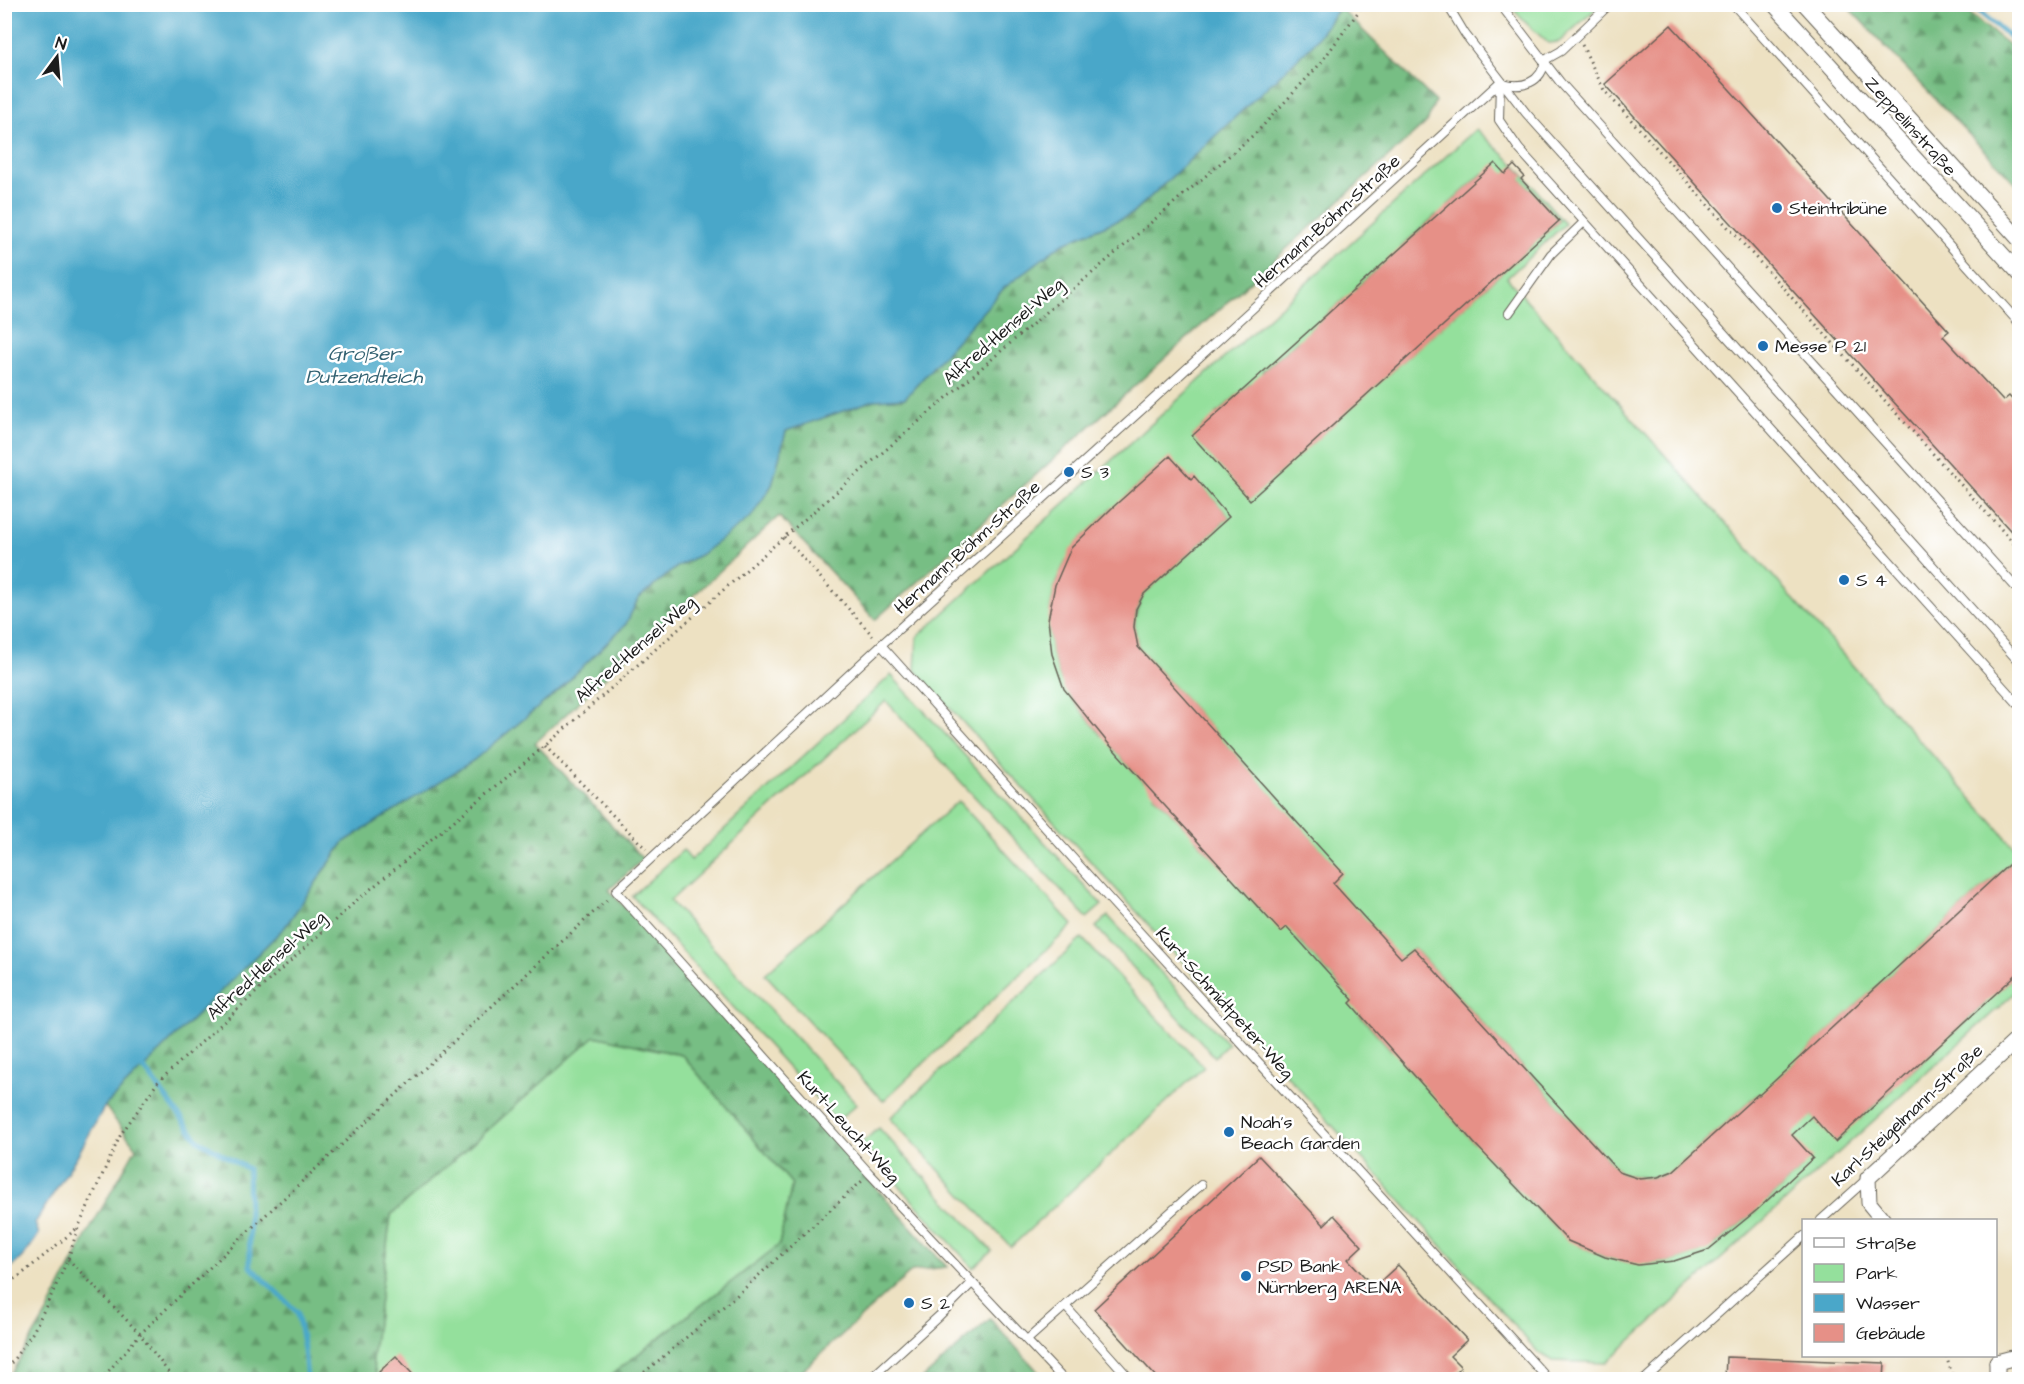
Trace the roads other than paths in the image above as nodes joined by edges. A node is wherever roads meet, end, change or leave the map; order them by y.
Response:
1 (1447, 4) edge
2 (1500, 4) edge
3 (1610, 4) edge
4 (1733, 4) edge
5 (1774, 4) edge
6 (1805, 4) edge
7 (1545, 60) junction
8 (1500, 82) junction
9 (1584, 222) junction
10 (2019, 240) edge
11 (2019, 274) edge
12 (1509, 313) dead end
13 (2019, 324) edge
14 (2019, 592) edge
15 (881, 645) junction
16 (2019, 663) edge
17 (2019, 706) edge
18 (616, 891) joint
19 (2019, 1037) edge
20 (1868, 1178) junction
21 (1201, 1185) dead end
22 (1823, 1219) edge
23 (1881, 1219) edge
24 (1802, 1237) edge
25 (972, 1283) junction
26 (1066, 1307) junction
27 (1027, 1340) junction
28 (2019, 1356) edge
29 (1994, 1359) edge
30 (869, 1380) edge
31 (1064, 1380) edge
32 (1131, 1380) edge
33 (1549, 1380) edge
34 (1644, 1380) edge
35 (1997, 1380) edge

1 - 8 lane
2 - 7 lane
3 - 7 lane
4 - 13 lane
5 - 11 street, Zeppelinstraße
6 - 10 street, Zeppelinstraße
7 - 8 lane
7 - 14 lane
8 - 9 lane
8 - 15 lane, Hermann-Böhm-Straße
8 - 16 lane
9 - 12 lane
9 - 17 lane
15 - 18 lane, Hermann-Böhm-Straße
15 - 33 lane, Kurt-Schmidtpeter-Weg
18 - 25 lane, Kurt-Leucht-Weg
19 - 20 street, Karl-Steigelmann-Straße
20 - 22 lane, Karl-Steigelmann-Straße
20 - 23 street
21 - 26 lane
24 - 34 lane
25 - 27 lane, Kurt-Leucht-Weg
25 - 30 lane
26 - 27 lane
26 - 32 lane
27 - 31 lane, Kurt-Leucht-Weg
28 - 29 street
29 - 35 street

